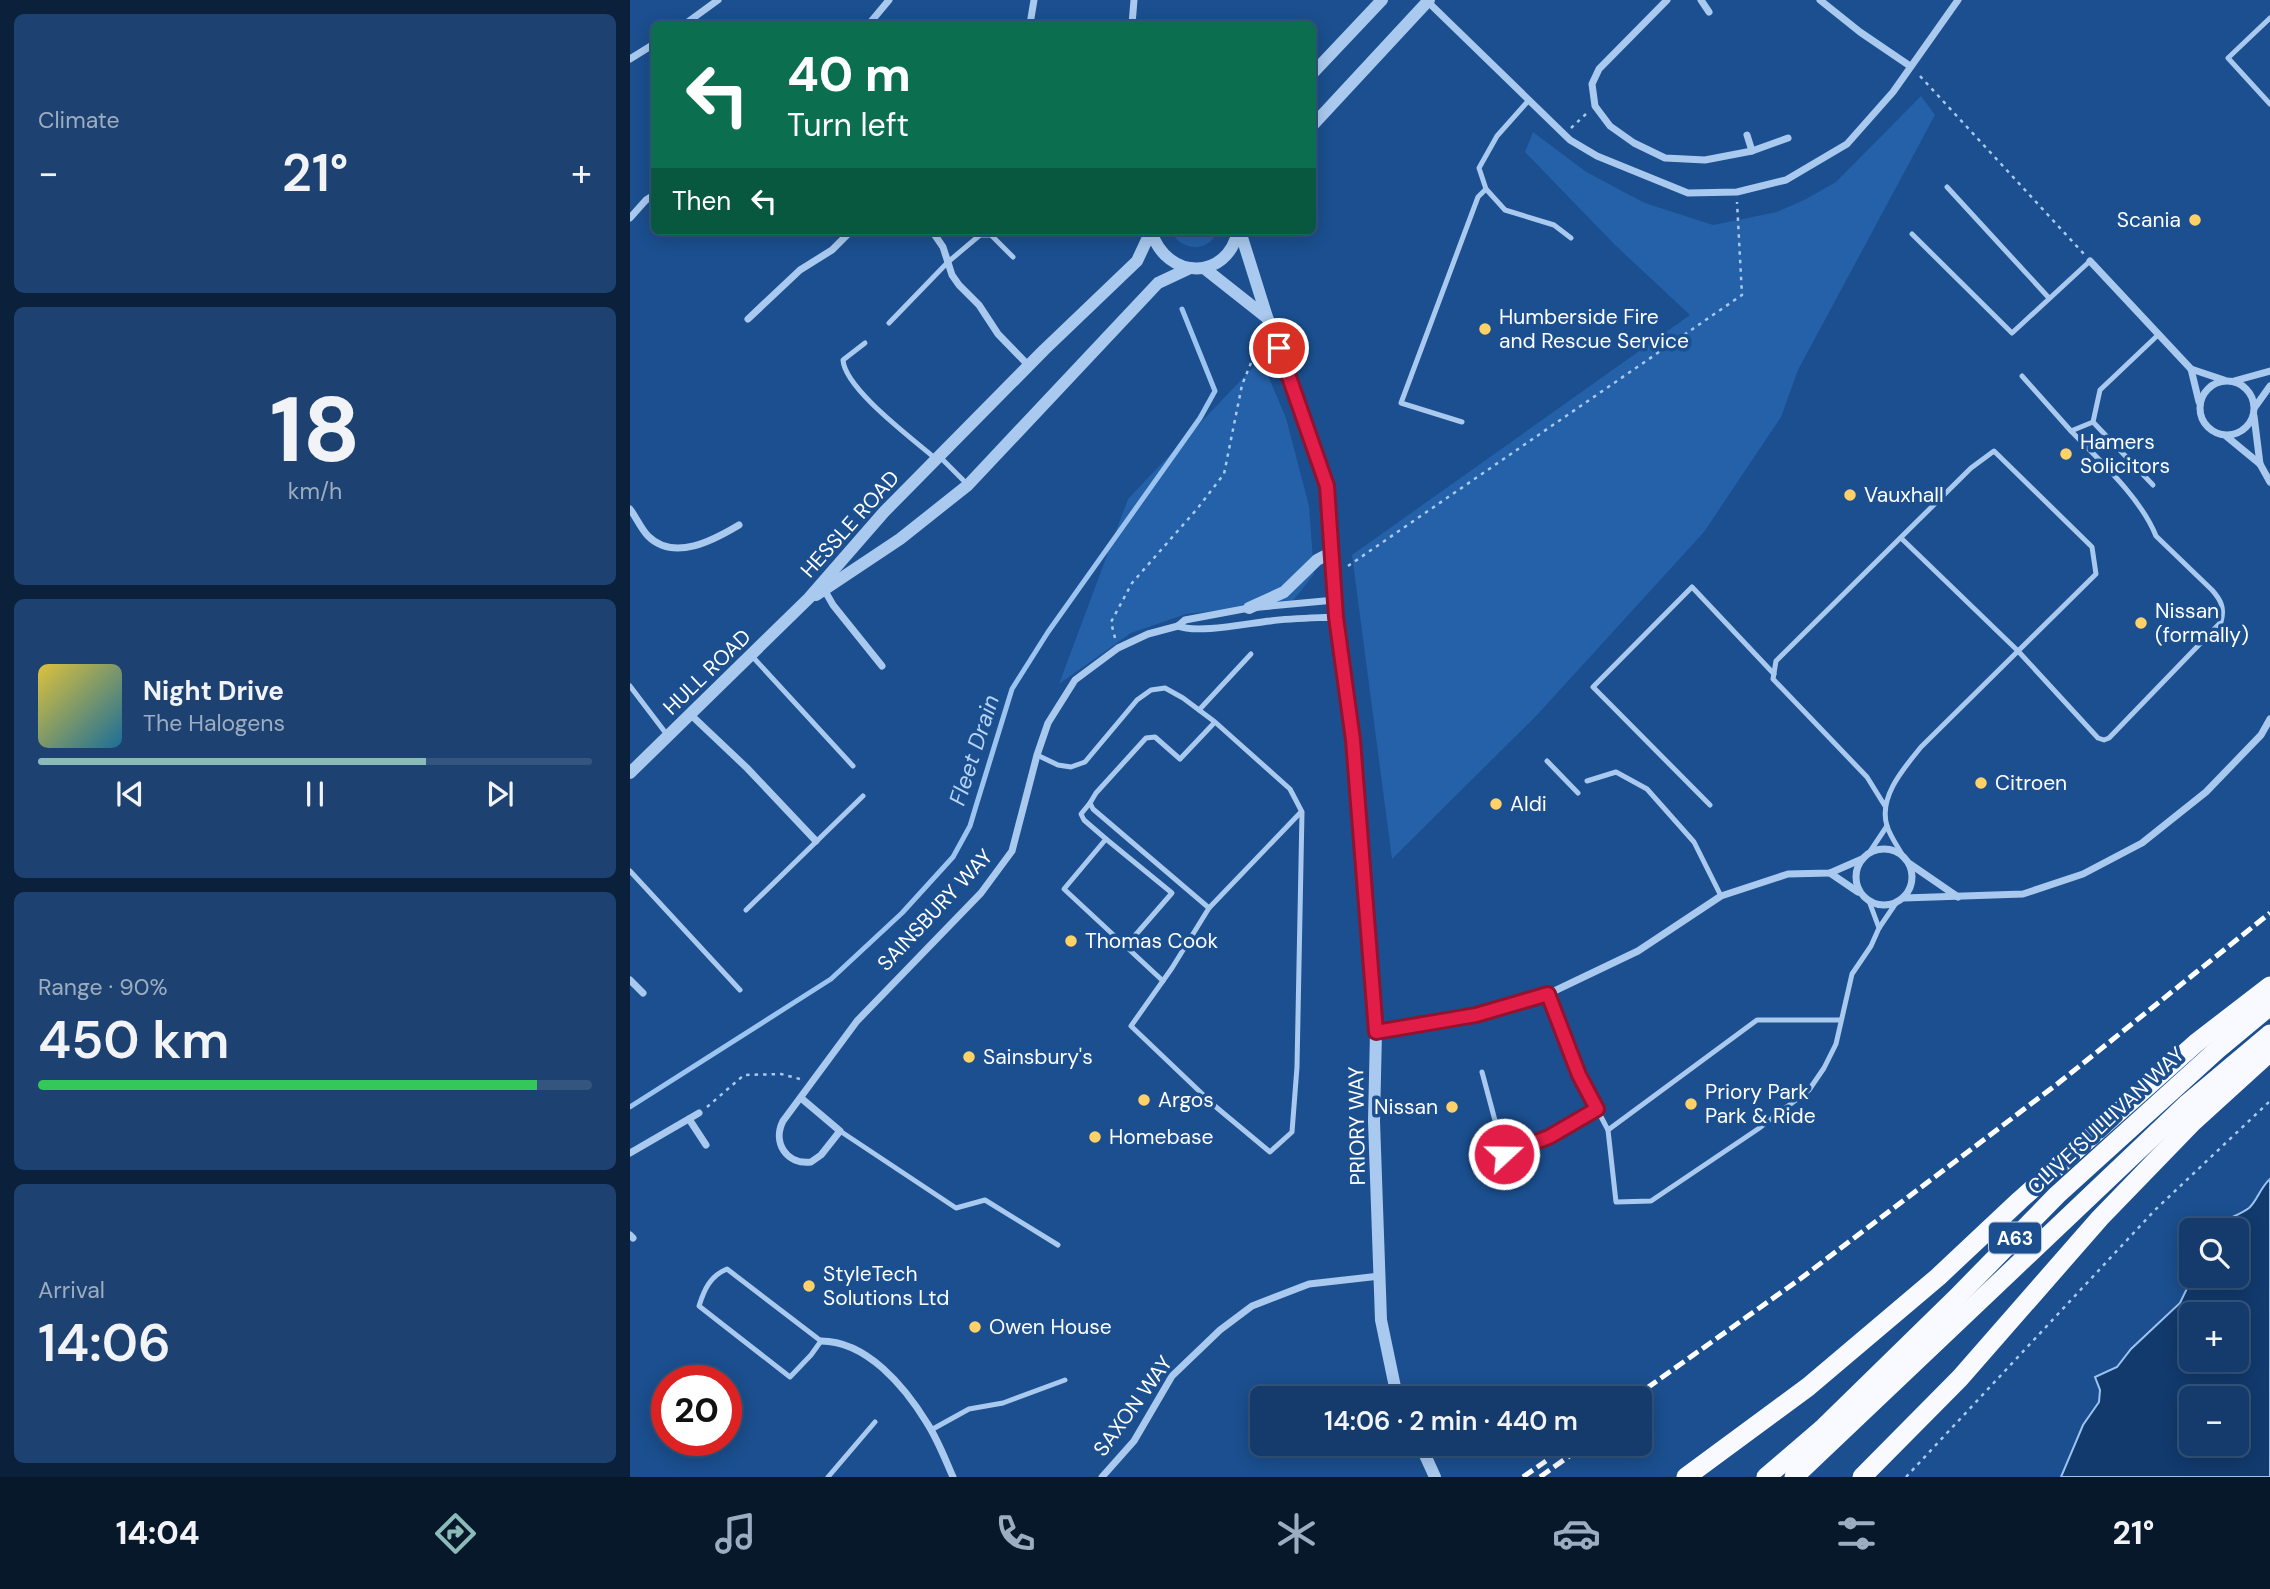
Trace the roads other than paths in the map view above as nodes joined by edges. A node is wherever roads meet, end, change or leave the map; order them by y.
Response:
1 (718, 0) edge
2 (889, 0) edge
3 (1034, 0) edge
4 (1134, 0) edge
5 (1381, 0) edge
6 (1428, 0) edge
7 (1667, 0) edge
8 (1701, 0) edge
9 (1820, 0) edge
10 (1958, 0) edge
11 (1709, 12) dead end
12 (2270, 18) edge
13 (689, 21) edge
14 (872, 21) edge
15 (1030, 21) edge
16 (1132, 21) edge
17 (651, 46) edge
18 (630, 59) edge
19 (1910, 66) junction
20 (1316, 70) edge
21 (1530, 100) junction
22 (2270, 104) edge
23 (1316, 123) edge
24 (1747, 135) dead end
25 (1788, 138) dead end
26 (1752, 151) junction
27 (1947, 187) dead end
28 (1486, 189) junction
29 (651, 197) edge
30 (630, 218) edge
31 (1912, 234) dead end
32 (847, 235) edge
33 (936, 235) edge
34 (1149, 235) edge
35 (1152, 235) edge
36 (1238, 235) edge
37 (1240, 235) edge
38 (1571, 238) dead end
39 (1013, 257) dead end
40 (2090, 261) joint
41 (948, 262) junction
42 (1190, 268) junction
43 (1204, 268) junction
44 (2049, 298) junction
45 (1267, 317) junction
46 (748, 319) dead end
47 (889, 323) dead end
48 (2159, 334) junction
49 (865, 343) dead end
50 (1029, 366) junction
51 (2191, 369) junction
52 (2270, 371) edge
53 (2022, 376) dead end
54 (2224, 380) junction
55 (2234, 381) junction
56 (2270, 386) edge
57 (2200, 404) junction
58 (2255, 407) junction
59 (2254, 416) junction
60 (1462, 422) dead end
61 (2093, 422) junction
62 (2071, 431) junction
63 (2226, 436) junction
64 (937, 457) junction
65 (2260, 464) junction
66 (2270, 482) edge
67 (968, 485) junction
68 (2153, 485) dead end
69 (630, 509) edge
70 (739, 525) dead end
71 (1901, 538) junction
72 (1332, 552) junction
73 (825, 591) junction
74 (809, 598) junction
75 (1335, 600) junction
76 (1249, 608) junction
77 (1336, 617) junction
78 (1178, 626) junction
79 (2018, 651) junction
80 (1251, 654) dead end
81 (751, 655) junction
82 (882, 666) dead end
83 (1774, 674) junction
84 (630, 685) edge
85 (1199, 710) junction
86 (691, 715) junction
87 (2270, 719) edge
88 (1215, 722) junction
89 (668, 736) junction
90 (1037, 755) junction
91 (1547, 761) dead end
92 (853, 766) dead end
93 (630, 773) edge
94 (1587, 781) dead end
95 (1578, 793) dead end
96 (863, 796) dead end
97 (1090, 803) junction
98 (1710, 805) dead end
99 (1885, 806) junction
100 (1302, 812) junction
101 (1887, 826) junction
102 (1106, 839) junction
103 (816, 841) junction
104 (1869, 853) junction
105 (1903, 856) junction
106 (1862, 859) junction
107 (1909, 863) junction
108 (630, 871) edge
109 (1830, 873) junction
110 (1862, 894) junction
111 (1721, 896) junction
112 (1959, 897) junction
113 (1904, 898) junction
114 (1869, 901) junction
115 (1896, 903) junction
116 (1209, 908) junction
117 (746, 910) dead end
118 (1879, 928) junction
119 (1125, 947) junction
120 (1163, 981) junction
121 (631, 983) edge
122 (2270, 986) edge
123 (740, 990) dead end
124 (643, 993) dead end
125 (1548, 994) junction
126 (2270, 1006) edge
127 (1840, 1020) junction
128 (1376, 1032) junction
129 (2270, 1034) edge
130 (2270, 1052) edge
131 (1482, 1072) dead end
132 (800, 1098) junction
133 (1597, 1109) junction
134 (699, 1114) road end
135 (689, 1119) junction
136 (1608, 1130) junction
137 (840, 1131) junction
138 (706, 1145) dead end
139 (630, 1153) edge
140 (1058, 1245) dead end
141 (1380, 1276) junction
142 (821, 1341) junction
143 (1065, 1380) dead end
144 (1395, 1386) edge
145 (874, 1422) dead end
146 (931, 1430) junction
147 (1425, 1456) edge
148 (828, 1477) edge
149 (953, 1477) edge
150 (1102, 1477) edge
151 (1435, 1477) edge
152 (1686, 1477) edge
153 (1766, 1477) edge
154 (1794, 1477) edge
155 (1862, 1477) edge

1 - 13 street
2 - 14 street
3 - 15 street
4 - 16 street
5 - 20 street
6 - 21 street
6 - 23 street
7 - 26 street
8 - 11 street
9 - 19 street
10 - 19 street
12 - 22 lane
17 - 18 street
19 - 21 street
21 - 28 lane
24 - 26 street
25 - 26 street
27 - 44 lane
28 - 38 lane
28 - 60 lane
29 - 30 street
31 - 44 lane
32 - 46 street
33 - 41 street
34 - 50 street, HESSLE ROAD
35 - 42 street
36 - 43 street
37 - 45 street, PRIORY WAY
39 - 41 lane
40 - 44 lane
40 - 48 street
41 - 47 lane
41 - 50 street
42 - 43 street
42 - 67 street, HESSLE ROAD
43 - 45 street
45 - 72 street, PRIORY WAY
48 - 51 street
48 - 61 lane
49 - 64 lane
50 - 64 street, HESSLE ROAD
51 - 54 street
51 - 57 street
52 - 55 street
53 - 62 lane
54 - 55 street
54 - 57 street
55 - 58 street
56 - 58 street
57 - 63 street
58 - 59 street
59 - 63 street
59 - 65 street
61 - 62 lane
61 - 68 lane
62 - 79 lane
63 - 65 street
64 - 67 lane
64 - 74 street, HESSLE ROAD
65 - 66 street
67 - 73 street, HESSLE ROAD
69 - 70 street
71 - 79 lane
71 - 79 lane
71 - 83 lane
72 - 75 street, PRIORY WAY
72 - 76 street
73 - 74 street, HESSLE ROAD
73 - 82 street
74 - 81 street, HULL ROAD
75 - 76 street, SAINSBURY WAY
75 - 77 street, PRIORY WAY
76 - 78 street, SAINSBURY WAY
77 - 78 street, SAINSBURY WAY
77 - 128 street, PRIORY WAY
78 - 90 street, SAINSBURY WAY
79 - 99 lane
80 - 85 lane
81 - 86 street, HULL ROAD
81 - 92 lane
83 - 98 lane
83 - 99 lane
84 - 89 lane
85 - 88 lane
85 - 90 lane
86 - 89 street, HULL ROAD
86 - 103 street
87 - 112 street
88 - 97 lane
88 - 100 lane
89 - 93 street, HULL ROAD
90 - 132 street, SAINSBURY WAY
91 - 95 lane
94 - 111 lane
96 - 103 lane
97 - 102 lane
97 - 116 lane
99 - 101 lane
100 - 116 lane
100 - 120 lane
101 - 104 lane
101 - 105 lane
102 - 119 lane
102 - 119 lane
103 - 117 lane
104 - 105 street
104 - 106 street
105 - 107 street
106 - 109 street
106 - 110 street
107 - 112 street
107 - 113 street
108 - 123 lane
109 - 110 street
109 - 111 street
110 - 114 street
111 - 125 street
112 - 113 street
113 - 115 street
114 - 115 street
114 - 118 lane
115 - 118 lane
116 - 120 lane
118 - 127 lane
119 - 120 lane
121 - 124 street
122 - 152 highway
125 - 128 street
125 - 133 lane
126 - 153 highway, CLIVE SULLIVAN WAY / A63
127 - 136 lane
127 - 136 lane
128 - 141 street, PRIORY WAY
129 - 154 highway, CLIVE SULLIVAN WAY / A63
130 - 155 highway
131 - 133 lane
132 - 137 street
132 - 137 street
133 - 136 lane
134 - 135 street
135 - 138 street
135 - 139 street
137 - 140 lane
141 - 144 street, PRIORY WAY
141 - 150 street, SAXON WAY
142 - 142 lane
142 - 146 street
143 - 146 lane
145 - 148 lane
146 - 149 street
147 - 151 street

